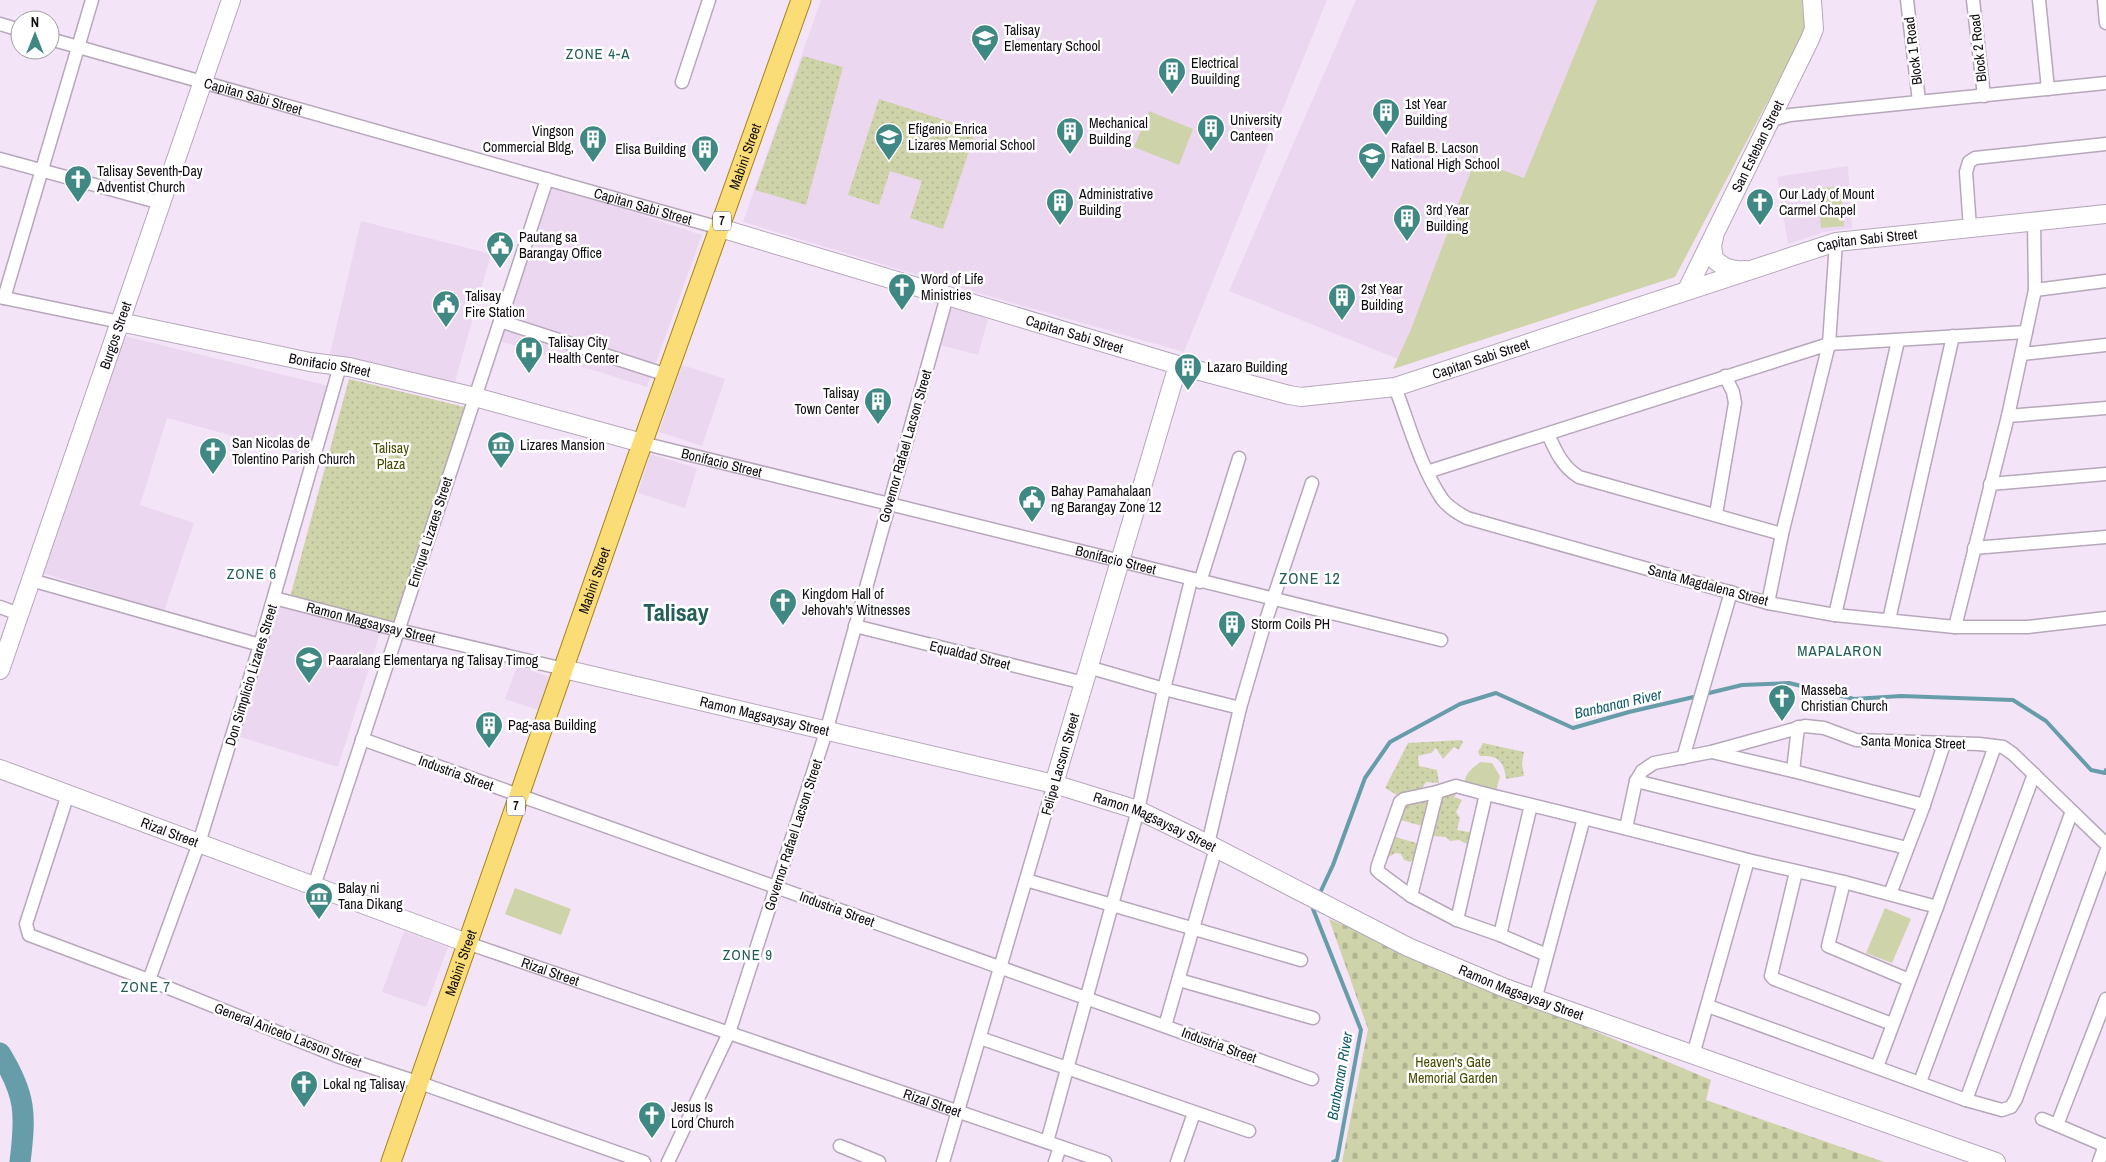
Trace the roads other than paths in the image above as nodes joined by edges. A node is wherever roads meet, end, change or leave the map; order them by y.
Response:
1 (92, 0) edge
2 (232, 0) edge
3 (709, 0) edge
4 (801, 0) edge
5 (1812, 0) edge
6 (1907, 0) edge
7 (1973, 0) edge
8 (2039, 0) edge
9 (2104, 0) edge
10 (2106, 23) edge
11 (60, 42) edge
12 (78, 48) junction
13 (682, 82) dead end
14 (203, 83) junction
15 (2106, 83) edge
16 (2048, 89) junction
17 (1984, 96) junction
18 (1919, 101) junction
19 (1772, 120) junction
20 (2106, 144) edge
21 (0, 159) edge
22 (42, 170) junction
23 (547, 179) junction
24 (161, 203) junction
25 (2106, 214) edge
26 (2034, 221) junction
27 (720, 228) junction
28 (1970, 228) junction
29 (1715, 233) junction
30 (1836, 242) junction
31 (1750, 269) junction
32 (2106, 281) edge
33 (1687, 290) junction
34 (2035, 290) junction
35 (947, 296) junction
36 (2, 298) edge
37 (500, 321) junction
38 (120, 322) junction
39 (2026, 332) junction
40 (1953, 336) junction
41 (1898, 341) junction
42 (1829, 344) junction
43 (2106, 345) edge
44 (2022, 354) junction
45 (1178, 365) junction
46 (340, 366) junction
47 (667, 375) junction
48 (1725, 376) junction
49 (1395, 387) junction
50 (475, 398) junction
51 (2106, 408) edge
52 (2008, 416) junction
53 (1548, 434) junction
54 (642, 443) junction
55 (1238, 458) dead end
56 (1427, 472) junction
57 (2106, 474) edge
58 (1312, 483) dead end
59 (1990, 484) junction
60 (889, 504) junction
61 (1716, 514) junction
62 (1782, 534) junction
63 (2106, 537) edge
64 (1974, 548) junction
65 (1120, 561) junction
66 (31, 580) junction
67 (1196, 581) junction
68 (1731, 592) junction
69 (274, 598) junction
70 (1273, 599) junction
71 (1768, 603) junction
72 (0, 607) edge
73 (19, 614) junction
74 (1835, 615) junction
75 (2106, 618) edge
76 (1889, 620) junction
77 (855, 626) junction
78 (1955, 627) junction
79 (398, 630) junction
80 (1441, 640) dead end
81 (260, 645) junction
82 (564, 669) junction
83 (0, 670) edge
84 (1086, 675) junction
85 (1164, 689) junction
86 (1240, 708) junction
87 (1798, 727) junction
88 (826, 732) junction
89 (362, 739) junction
90 (1944, 744) junction
91 (1995, 746) junction
92 (1711, 752) junction
93 (1683, 758) junction
94 (0, 769) edge
95 (1793, 771) junction
96 (2034, 774) junction
97 (1636, 781) junction
98 (1054, 784) junction
99 (1437, 792) junction
100 (68, 794) junction
101 (1486, 794) junction
102 (519, 796) junction
103 (1531, 805) junction
104 (1924, 805) junction
105 (1138, 810) junction
106 (2072, 811) junction
107 (1584, 818) junction
108 (1626, 828) junction
109 (198, 843) junction
110 (2106, 844) edge
111 (1212, 846) junction
112 (1907, 848) junction
113 (2106, 852) edge
114 (1748, 860) junction
115 (1796, 872) junction
116 (1026, 880) junction
117 (1844, 882) junction
118 (314, 886) junction
119 (776, 888) junction
120 (1890, 894) junction
121 (1411, 896) junction
122 (1112, 905) junction
123 (1938, 908) junction
124 (1457, 920) junction
125 (1193, 929) junction
126 (1500, 936) junction
127 (467, 942) junction
128 (1546, 952) junction
129 (1301, 960) dead end
130 (1000, 967) junction
131 (149, 980) junction
132 (1179, 980) junction
133 (1909, 980) junction
134 (1087, 998) junction
135 (2106, 999) edge
136 (1535, 1000) junction
137 (1708, 1006) junction
138 (1313, 1018) dead end
139 (1892, 1024) junction
140 (1165, 1026) junction
141 (729, 1033) junction
142 (980, 1038) junction
143 (1693, 1056) junction
144 (1877, 1067) junction
145 (1067, 1069) junction
146 (1312, 1079) dead end
147 (420, 1082) junction
148 (1920, 1082) junction
149 (1966, 1100) junction
150 (958, 1111) junction
151 (1194, 1113) junction
152 (2042, 1119) dead end
153 (2058, 1125) junction
154 (1249, 1131) dead end
155 (1047, 1142) junction
156 (2106, 1145) edge
157 (840, 1146) dead end
158 (1060, 1147) junction
159 (640, 1161) edge
160 (391, 1162) edge
161 (668, 1162) edge
162 (879, 1162) edge
163 (943, 1162) edge
164 (1055, 1162) edge
165 (1105, 1162) edge
166 (1177, 1162) edge
167 (1996, 1162) edge
168 (2100, 1162) edge

1 - 12 street
2 - 14 street, Burgos Street
3 - 13 street
4 - 27 main road, Mabini Street / 7
5 - 19 street, San Esteban Street
6 - 18 street, Block 1 Road
7 - 17 street, Block 2 Road
8 - 16 street
9 - 10 street
11 - 12 street, Capitan Sabi Street
12 - 14 street, Capitan Sabi Street
12 - 22 street
14 - 23 street, Capitan Sabi Street
14 - 24 street, Burgos Street
15 - 16 street
16 - 17 street
17 - 18 street
18 - 19 street
19 - 29 street, San Esteban Street
20 - 28 street
21 - 22 street
22 - 24 street
22 - 36 street
23 - 27 street, Capitan Sabi Street
23 - 37 street, Enrique Lizares Street
24 - 38 street, Burgos Street
25 - 26 street, Capitan Sabi Street
26 - 28 street, Capitan Sabi Street
26 - 34 street
27 - 35 street, Capitan Sabi Street
27 - 47 main road, Mabini Street / 7
28 - 30 street, Capitan Sabi Street
29 - 31 street
29 - 33 street, San Esteban Street
30 - 31 street, Capitan Sabi Street
30 - 42 street
31 - 33 street, Capitan Sabi Street
32 - 34 street
33 - 49 street, Capitan Sabi Street
34 - 39 street
35 - 45 street, Capitan Sabi Street
35 - 60 street, Governor Rafael Lacson Street
36 - 38 street, Bonifacio Street
37 - 47 street
37 - 50 street, Enrique Lizares Street
38 - 46 street, Bonifacio Street
38 - 66 street, Burgos Street
39 - 40 street
39 - 44 street
40 - 41 street
40 - 76 street
41 - 42 street
41 - 74 street
42 - 48 street
42 - 62 street
43 - 44 street
44 - 52 street
45 - 49 street, Capitan Sabi Street
45 - 65 street, Felipe Lacson Street
46 - 50 street, Bonifacio Street
46 - 69 street, Don Simplicio Lizares Street
47 - 54 main road, Mabini Street / 7
48 - 53 street
48 - 61 street
49 - 56 street, Santa Magdalena Street
50 - 54 street, Bonifacio Street
50 - 79 street, Enrique Lizares Street
51 - 52 street
52 - 59 street
53 - 56 street
53 - 61 street
54 - 60 street, Bonifacio Street
54 - 82 main road, Mabini Street / 7
55 - 67 street
56 - 68 street, Santa Magdalena Street
57 - 59 street
58 - 70 street
59 - 64 street
60 - 65 street, Bonifacio Street
60 - 77 street, Governor Rafael Lacson Street
61 - 62 street
62 - 71 street
63 - 64 street
64 - 78 street
65 - 67 street, Bonifacio Street
65 - 84 street, Felipe Lacson Street
66 - 73 street, Burgos Street
66 - 81 street
67 - 70 street, Bonifacio Street
67 - 85 street
68 - 71 street, Santa Magdalena Street
68 - 93 street
69 - 79 street, Ramon Magsaysay Street
69 - 81 street, Don Simplicio Lizares Street
70 - 80 street, Bonifacio Street
70 - 86 street
71 - 74 street, Santa Magdalena Street
72 - 73 street
73 - 83 street, Burgos Street
74 - 76 street, Santa Magdalena Street
75 - 78 street, Santa Magdalena Street
76 - 78 street, Santa Magdalena Street
77 - 84 street, Equaldad Street
77 - 88 street, Governor Rafael Lacson Street
79 - 82 street, Ramon Magsaysay Street
79 - 89 street, Enrique Lizares Street
81 - 109 street, Don Simplicio Lizares Street
82 - 88 street, Ramon Magsaysay Street
82 - 102 main road, Mabini Street / 7
84 - 85 street, Equaldad Street
84 - 98 street, Felipe Lacson Street
85 - 86 street, Equaldad Street
85 - 105 street
86 - 111 street
87 - 90 street, Santa Monica Street
87 - 92 street, Santa Monica Street
87 - 95 street
88 - 98 street, Ramon Magsaysay Street
88 - 119 street, Governor Rafael Lacson Street
89 - 102 street, Industria Street
89 - 118 street, Enrique Lizares Street
90 - 91 street, Santa Monica Street
90 - 104 street
91 - 96 street, Santa Monica Street
91 - 123 street
92 - 93 street, Santa Monica Street
92 - 95 street
93 - 97 street, Santa Monica Street
94 - 100 street, Rizal Street
95 - 104 street
96 - 106 street, Santa Monica Street
96 - 148 street
97 - 108 street
97 - 112 street
98 - 105 street, Ramon Magsaysay Street
98 - 116 street, Felipe Lacson Street
99 - 101 street
99 - 121 street
99 - 121 street
100 - 109 street, Rizal Street
100 - 131 street, General Aniceto Lacson Street
101 - 103 street
101 - 124 street
102 - 119 street, Industria Street
102 - 127 main road, Mabini Street / 7
103 - 107 street
103 - 126 street
104 - 112 street
105 - 111 street, Ramon Magsaysay Street
105 - 122 street
106 - 110 street, Santa Monica Street
106 - 149 street
107 - 108 street
107 - 128 street
108 - 114 street
109 - 118 street, Rizal Street
109 - 131 street, Don Simplicio Lizares Street
111 - 125 street
111 - 136 street, Ramon Magsaysay Street
112 - 120 street
113 - 149 street
114 - 115 street
114 - 137 street
115 - 117 street
115 - 139 street
116 - 122 street
116 - 130 street, Felipe Lacson Street
117 - 120 street
117 - 133 street
118 - 127 street, Rizal Street
119 - 130 street, Industria Street
119 - 141 street, Governor Rafael Lacson Street
120 - 123 street
121 - 124 street
122 - 125 street
122 - 134 street
123 - 133 street
124 - 126 street
125 - 129 street
125 - 132 street
126 - 128 street
127 - 141 street, Rizal Street
127 - 147 main road, Mabini Street / 7
128 - 136 street
130 - 134 street, Industria Street
130 - 142 street, Felipe Lacson Street
131 - 147 street, General Aniceto Lacson Street
132 - 138 street
132 - 140 street
133 - 139 street
134 - 140 street, Industria Street
134 - 145 street
135 - 153 street
136 - 143 street, Ramon Magsaysay Street
137 - 143 street
137 - 144 street
139 - 144 street
140 - 146 street, Industria Street
141 - 150 street, Rizal Street
141 - 161 street, Governor Rafael Lacson Street
142 - 145 street
142 - 150 street, Felipe Lacson Street
143 - 167 street, Ramon Magsaysay Street
144 - 148 street
145 - 151 street
145 - 155 street
147 - 159 street, General Aniceto Lacson Street
147 - 160 main road, Mabini Street / 7
148 - 149 street
150 - 155 street, Rizal Street
150 - 163 street, Felipe Lacson Street
151 - 154 street
151 - 166 street
152 - 153 street
153 - 156 street
155 - 158 street, Rizal Street
156 - 168 street
157 - 162 street
158 - 164 street
158 - 165 street, Rizal Street

